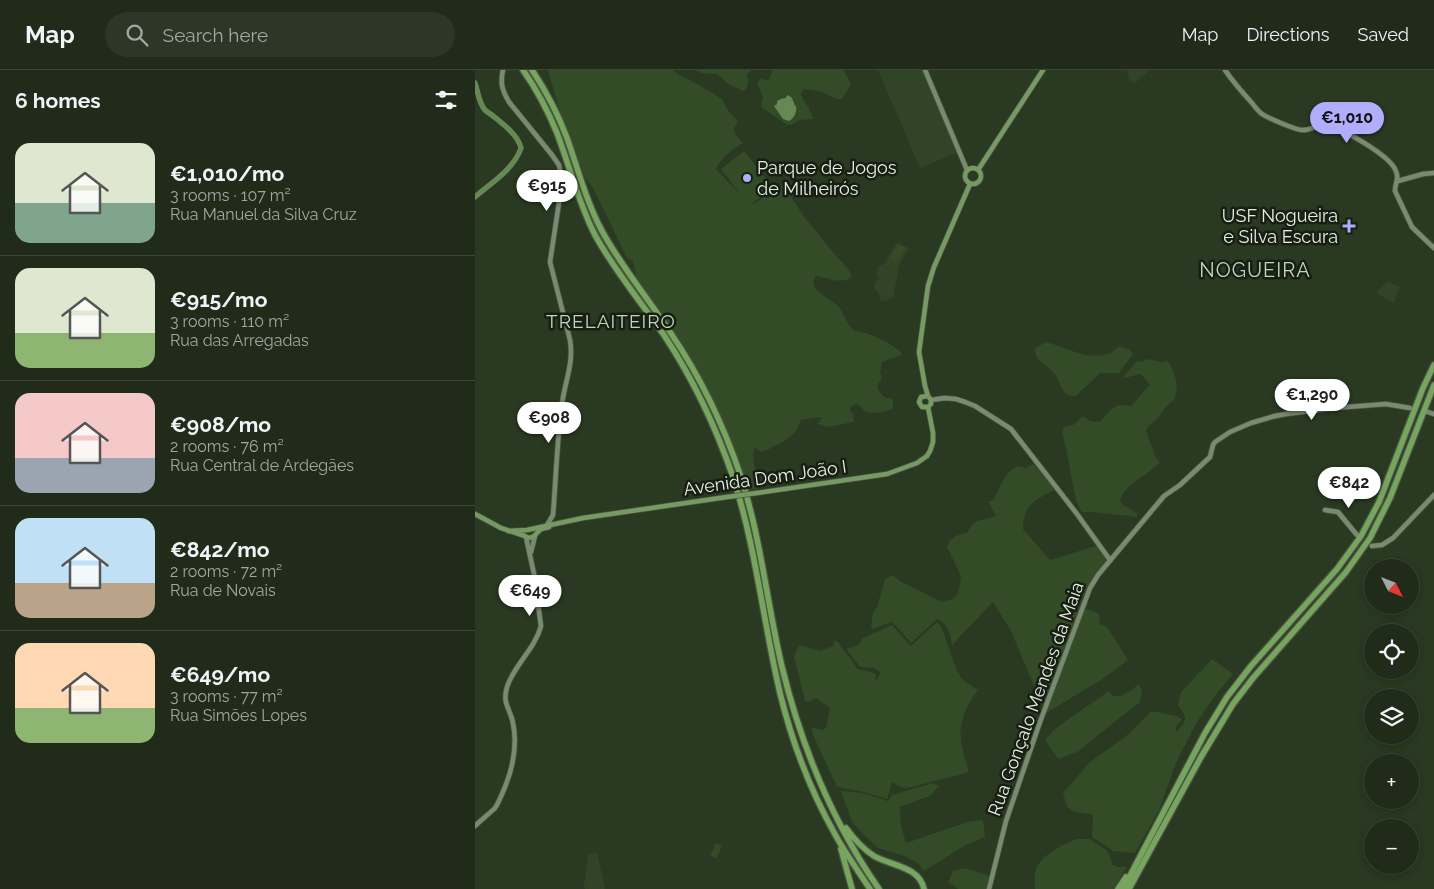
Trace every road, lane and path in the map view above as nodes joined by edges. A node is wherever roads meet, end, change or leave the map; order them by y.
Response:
1 (503, 70) edge
2 (523, 70) edge
3 (532, 70) edge
4 (925, 70) edge
5 (1043, 70) edge
6 (1225, 70) edge
7 (967, 170) junction
8 (978, 170) junction
9 (1434, 173) edge
10 (1398, 181) junction
11 (970, 184) junction
12 (1434, 248) edge
13 (1434, 365) edge
14 (1434, 385) edge
15 (929, 398) junction
16 (928, 407) junction
17 (1410, 408) dead end
18 (1428, 412) dead end
19 (1434, 414) edge
20 (1434, 496) edge
21 (1325, 510) dead end
22 (475, 514) edge
23 (553, 515) junction
24 (547, 524) junction
25 (555, 524) junction
26 (528, 529) junction
27 (508, 531) junction
28 (1357, 535) dead end
29 (526, 536) junction
30 (535, 536) junction
31 (1372, 546) dead end
32 (531, 554) junction
33 (1111, 560) junction
34 (833, 810) junction
35 (475, 826) edge
36 (836, 835) junction
37 (1142, 855) junction
38 (852, 889) edge
39 (870, 889) edge
40 (879, 889) edge
41 (924, 889) edge
42 (989, 889) edge
43 (1118, 889) edge
44 (1123, 889) edge
45 (1129, 889) edge

1 - 23 street
2 - 36 highway
3 - 34 highway
4 - 7 street
5 - 8 main road
6 - 10 street
7 - 8 main road
7 - 11 main road
8 - 11 main road
9 - 10 street
10 - 12 street
11 - 15 main road
13 - 37 highway
14 - 45 highway
15 - 16 main road
15 - 16 main road
15 - 33 street
16 - 25 main road, Avenida Dom João I, bridge
17 - 33 street, Rua Gonçalo Mendes da Maia
18 - 19 street
20 - 31 street
21 - 28 street
22 - 27 main road
23 - 24 street
23 - 25 street
24 - 25 main road, Avenida Dom João I
24 - 26 main road, Avenida Dom João I
25 - 30 main road, Avenida Dom João I
26 - 27 main road, Avenida Dom João I
26 - 29 main road
26 - 30 main road
27 - 29 main road
29 - 30 main road
29 - 32 street
30 - 32 street
32 - 35 street
33 - 42 street, Rua Gonçalo Mendes da Maia
34 - 40 highway
34 - 41 highway
36 - 38 highway
36 - 39 highway
37 - 43 highway
37 - 44 highway

